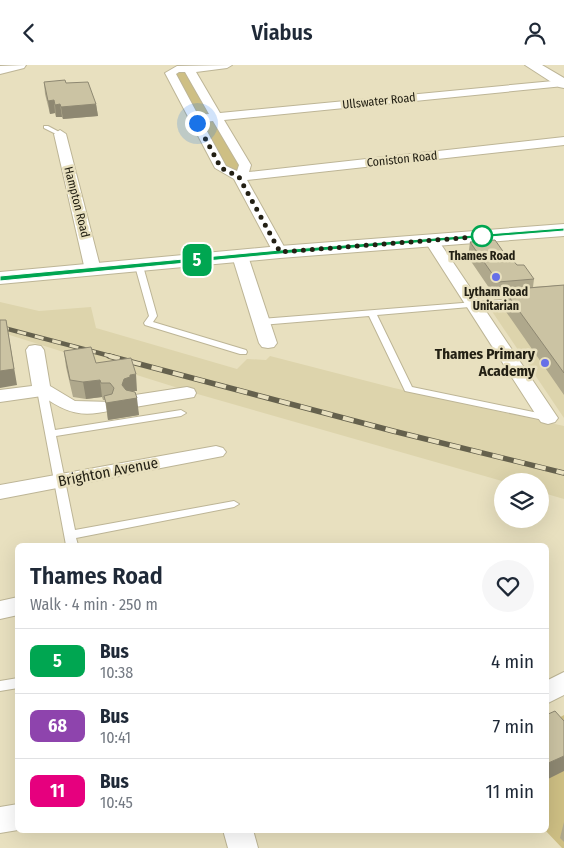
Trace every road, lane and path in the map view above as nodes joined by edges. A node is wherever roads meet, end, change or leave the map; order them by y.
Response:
1 (19, 65) edge
2 (227, 65) edge
3 (532, 65) edge
4 (199, 67) junction
5 (0, 70) edge
6 (564, 84) edge
7 (216, 117) junction
8 (195, 119) junction
9 (46, 127) dead end
10 (60, 135) joint
11 (564, 141) edge
12 (239, 177) junction
13 (564, 230) edge
14 (431, 240) junction
15 (280, 252) junction
16 (240, 255) junction
17 (139, 266) junction
18 (93, 270) junction
19 (0, 278) edge
20 (525, 300) edge
21 (474, 305) junction
22 (372, 313) junction
23 (261, 322) junction
24 (268, 343) dead end
25 (35, 350) dead end
26 (243, 352) dead end
27 (42, 390) junction
28 (187, 393) dead end
29 (0, 396) edge
30 (135, 401) edge
31 (104, 406) edge
32 (181, 413) dead end
33 (548, 418) joint
34 (51, 433) junction
35 (216, 452) dead end
36 (60, 481) junction
37 (0, 491) edge
38 (234, 504) dead end
39 (71, 540) edge
40 (15, 607) edge
41 (0, 610) edge
42 (564, 683) edge
43 (15, 684) edge
44 (0, 686) edge
45 (549, 692) edge
46 (15, 818) edge
47 (0, 820) edge
48 (239, 833) edge
49 (243, 848) edge

1 - 5 main road
2 - 4 street
3 - 6 main road
4 - 7 street
4 - 8 street
6 - 7 street, Ullswater Road
7 - 8 street, Ullswater Road
7 - 12 street
8 - 12 street
9 - 10 lane
10 - 18 street, Hampton Road
11 - 12 street, Coniston Road
12 - 15 street
13 - 14 main road
14 - 15 main road
14 - 21 street
15 - 16 main road
16 - 17 main road
16 - 23 street
17 - 18 main road
17 - 26 lane
18 - 19 main road
20 - 21 lane
21 - 22 lane
21 - 33 street
22 - 23 lane
22 - 33 lane
23 - 24 street
25 - 27 street
27 - 29 street
27 - 31 street
27 - 34 lane
28 - 30 street
32 - 34 lane
34 - 36 lane
35 - 36 street, Brighton Avenue
36 - 37 street, Brighton Avenue
36 - 39 lane
38 - 39 lane
40 - 41 street
42 - 45 street
43 - 44 lane
46 - 47 street
48 - 49 street

